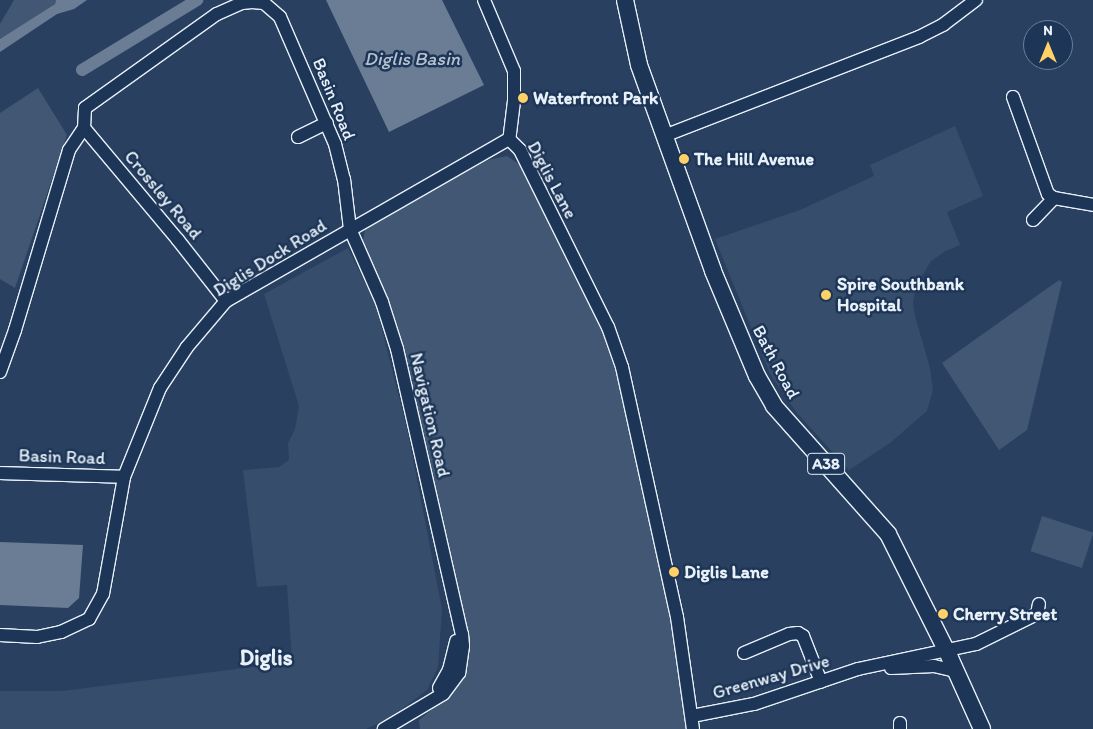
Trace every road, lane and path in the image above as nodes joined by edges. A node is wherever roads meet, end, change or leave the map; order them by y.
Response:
1 (484, 0) edge
2 (625, 0) edge
3 (976, 0) edge
4 (1013, 97) dead end
5 (328, 123) junction
6 (84, 128) junction
7 (664, 136) junction
8 (298, 137) dead end
9 (509, 139) junction
10 (1054, 198) junction
11 (1093, 205) edge
12 (1033, 220) dead end
13 (350, 229) junction
14 (226, 301) junction
15 (0, 372) edge
16 (0, 473) edge
17 (124, 477) junction
18 (1039, 604) dead end
19 (0, 635) edge
20 (947, 652) junction
21 (744, 653) dead end
22 (858, 669) junction
23 (956, 671) junction
24 (821, 682) junction
25 (692, 722) edge
26 (384, 729) edge
27 (982, 729) edge

1 - 9 street
2 - 7 main road, Bath Road / A38
3 - 7 street
4 - 10 street
5 - 6 street, Basin Road
5 - 8 street
5 - 13 street, Basin Road
6 - 14 street, Crossley Road
6 - 15 street
7 - 20 main road, Bath Road / A38
9 - 13 street, Diglis Dock Road
9 - 25 street, Diglis Lane
10 - 11 street
10 - 12 street
13 - 14 street, Diglis Dock Road
13 - 26 street, Navigation Road
14 - 17 street, Diglis Dock Road
16 - 17 street, Basin Road
17 - 19 street, Diglis Dock Road
18 - 20 street
20 - 22 street, Greenway Drive
20 - 23 main road, Bath Road / A38
21 - 24 street
22 - 23 street, Greenway Drive
22 - 24 street, Greenway Drive
23 - 27 main road, Bath Road / A38
24 - 25 street, Greenway Drive

